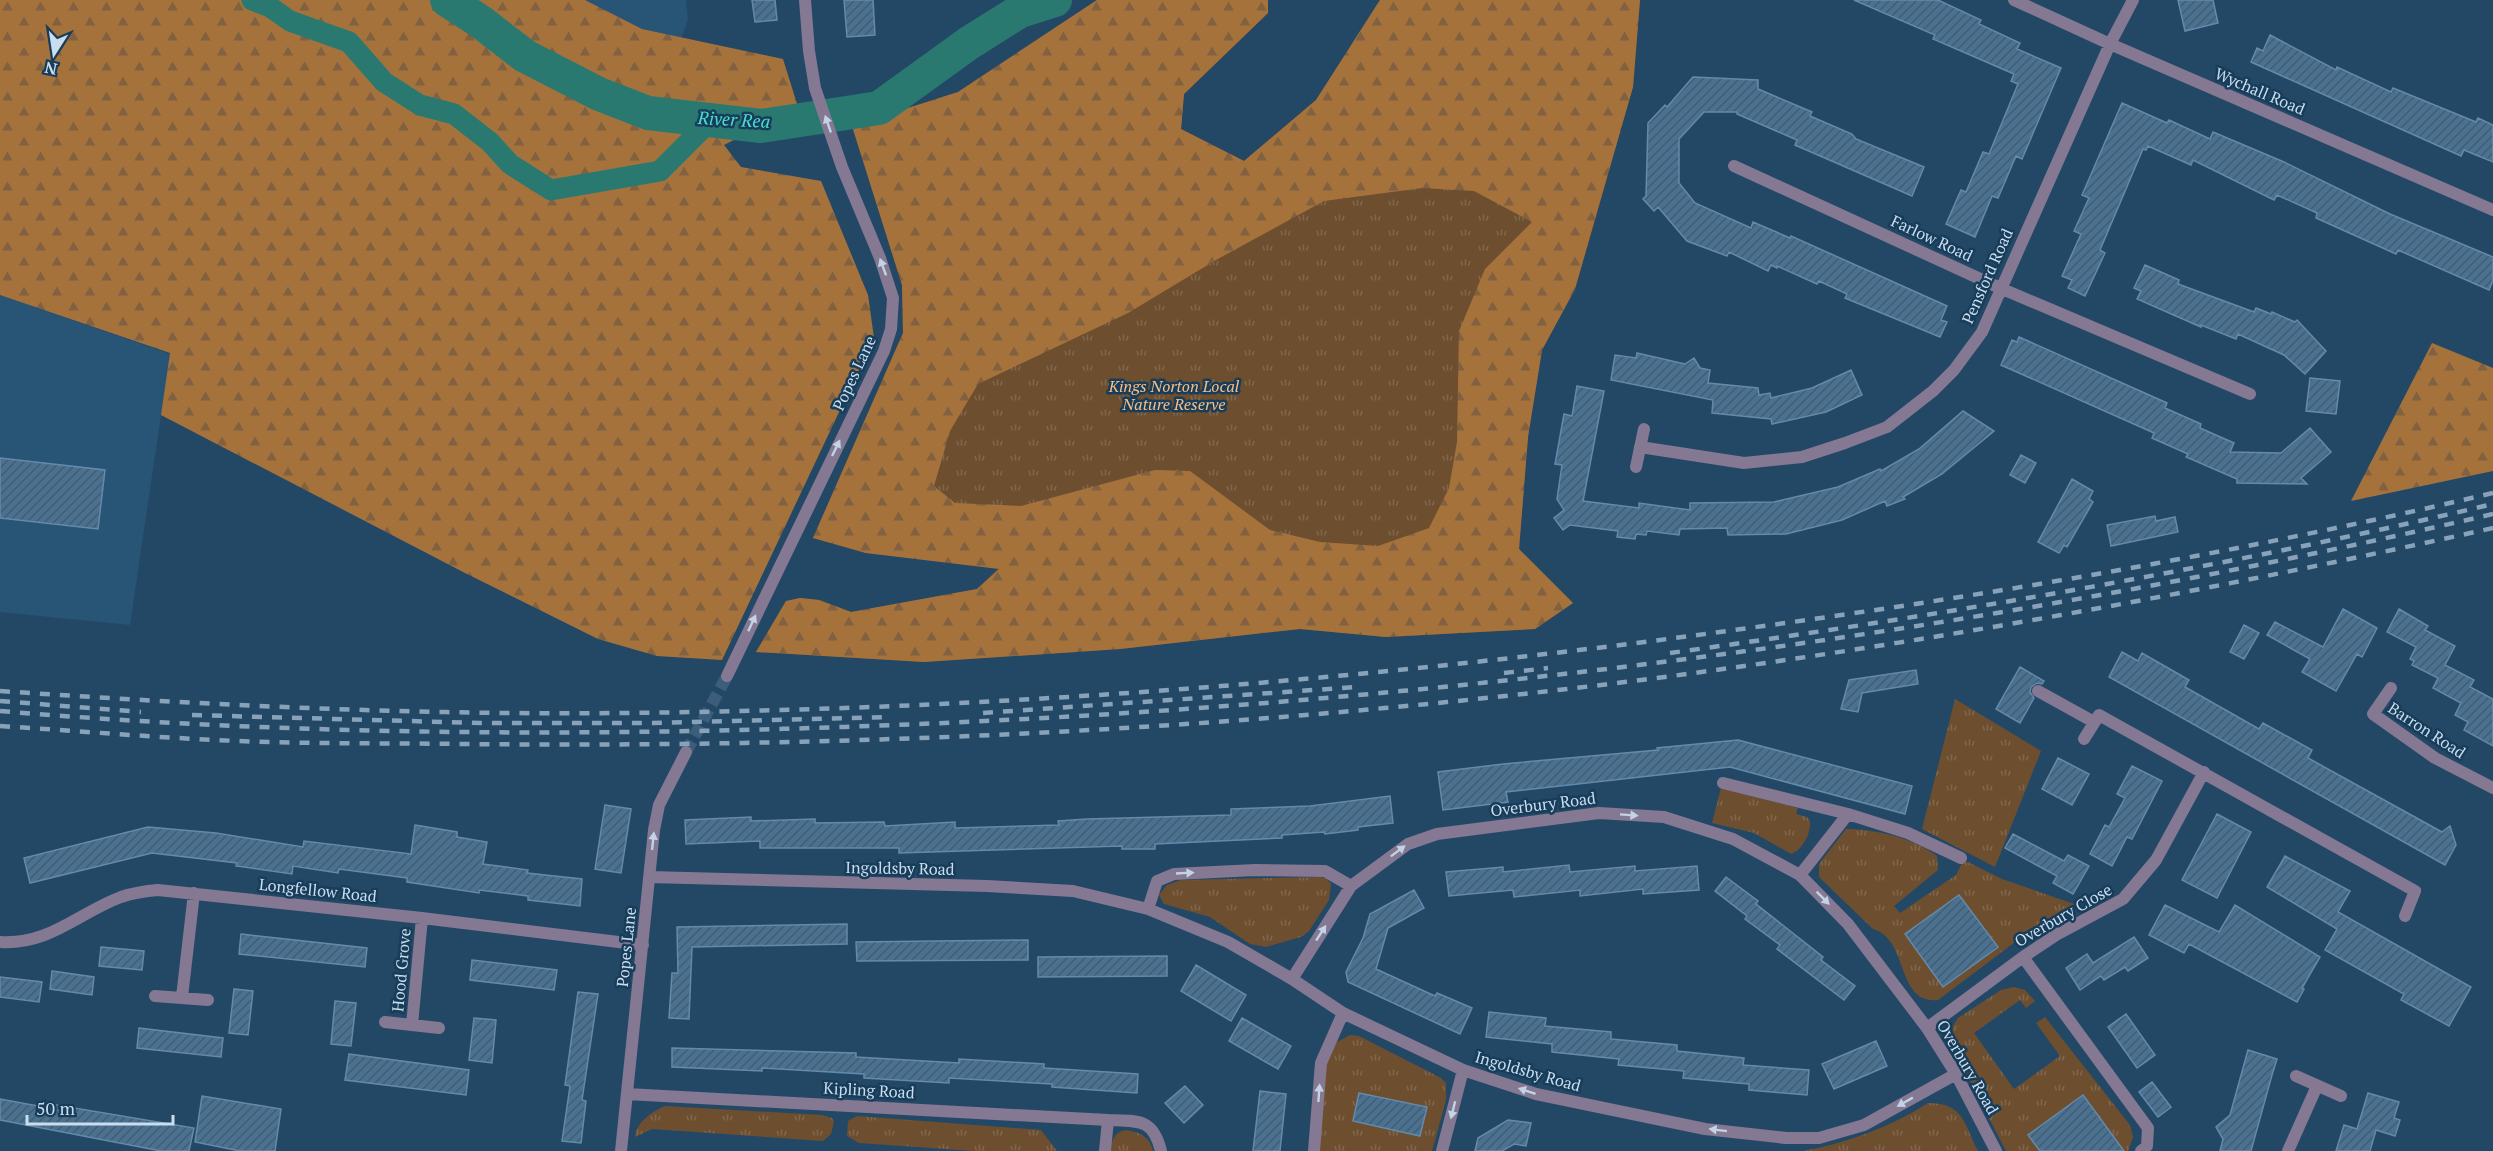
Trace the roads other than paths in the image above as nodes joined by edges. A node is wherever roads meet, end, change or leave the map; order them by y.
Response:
1 (805, 0) edge
2 (2014, 0) edge
3 (2133, 0) edge
4 (2110, 44) junction
5 (1734, 166) dead end
6 (2493, 210) edge
7 (2000, 288) junction
8 (2250, 394) dead end
9 (1644, 429) dead end
10 (1640, 447) junction
11 (1636, 467) dead end
12 (727, 676) tunnel mouth
13 (2391, 688) dead end
14 (2038, 691) dead end
15 (2094, 722) junction
16 (2085, 739) dead end
17 (686, 752) tunnel mouth
18 (2204, 772) junction
19 (1723, 783) dead end
20 (2493, 788) edge
21 (1848, 814) junction
22 (1961, 858) dead end
23 (1800, 875) junction
24 (649, 877) junction
25 (1351, 886) junction
26 (194, 893) junction
27 (1148, 909) junction
28 (2405, 916) dead end
29 (422, 918) junction
30 (0, 942) edge
31 (643, 945) junction
32 (2023, 957) junction
33 (1292, 979) junction
34 (155, 996) dead end
35 (182, 997) junction
36 (208, 1000) dead end
37 (1343, 1013) junction
38 (385, 1022) dead end
39 (412, 1024) junction
40 (439, 1028) dead end
41 (1927, 1028) junction
42 (1463, 1070) junction
43 (1956, 1074) junction
44 (2296, 1076) dead end
45 (2317, 1086) junction
46 (627, 1094) junction
47 (2341, 1096) dead end
48 (1108, 1120) junction
49 (621, 1151) edge
50 (1105, 1151) edge
51 (1161, 1151) edge
52 (1314, 1151) edge
53 (1442, 1151) edge
54 (1996, 1151) edge
55 (2141, 1151) edge
56 (2288, 1151) edge

12 -> 1 street, Popes Lane
2 - 4 street, Wychall Road
3 - 4 street, Pensford Road
4 - 6 street, Wychall Road
4 - 7 street, Pensford Road
5 - 7 street, Farlow Road
7 - 8 street, Farlow Road
7 - 10 street, Pensford Road
9 - 10 street
10 - 11 street
13 - 20 street, Barron Road
14 - 15 street
15 - 16 street
15 - 18 street
24 -> 17 street, Popes Lane
18 - 28 street
18 - 32 street, Overbury Close
19 - 21 street
21 - 22 street
21 - 23 street
25 -> 23 street, Overbury Road
23 -> 41 street, Overbury Road
24 - 27 street, Ingoldsby Road
24 - 31 street, Popes Lane
27 -> 25 street
33 -> 25 street, Overbury Road
26 - 29 street, Longfellow Road
26 - 30 street, Longfellow Road
26 - 35 street
27 - 33 street, Ingoldsby Road
29 - 31 street, Longfellow Road
29 - 39 street, Hood Grove
31 - 46 street, Popes Lane
32 - 41 street, Overbury Close
32 - 55 street
33 - 37 street, Ingoldsby Road
34 - 35 street
35 - 36 street
37 - 42 street, Ingoldsby Road
52 -> 37 street
38 - 39 street, Hood Grove
39 - 40 street, Hood Grove
41 - 43 street, Overbury Road
43 -> 42 street, Ingoldsby Road
42 -> 53 street
43 - 54 street, Overbury Road
44 - 45 street
45 - 47 street
45 - 56 street
46 - 48 street, Kipling Road
46 - 49 street, Popes Lane
48 - 50 street
48 - 51 street, Kipling Road

